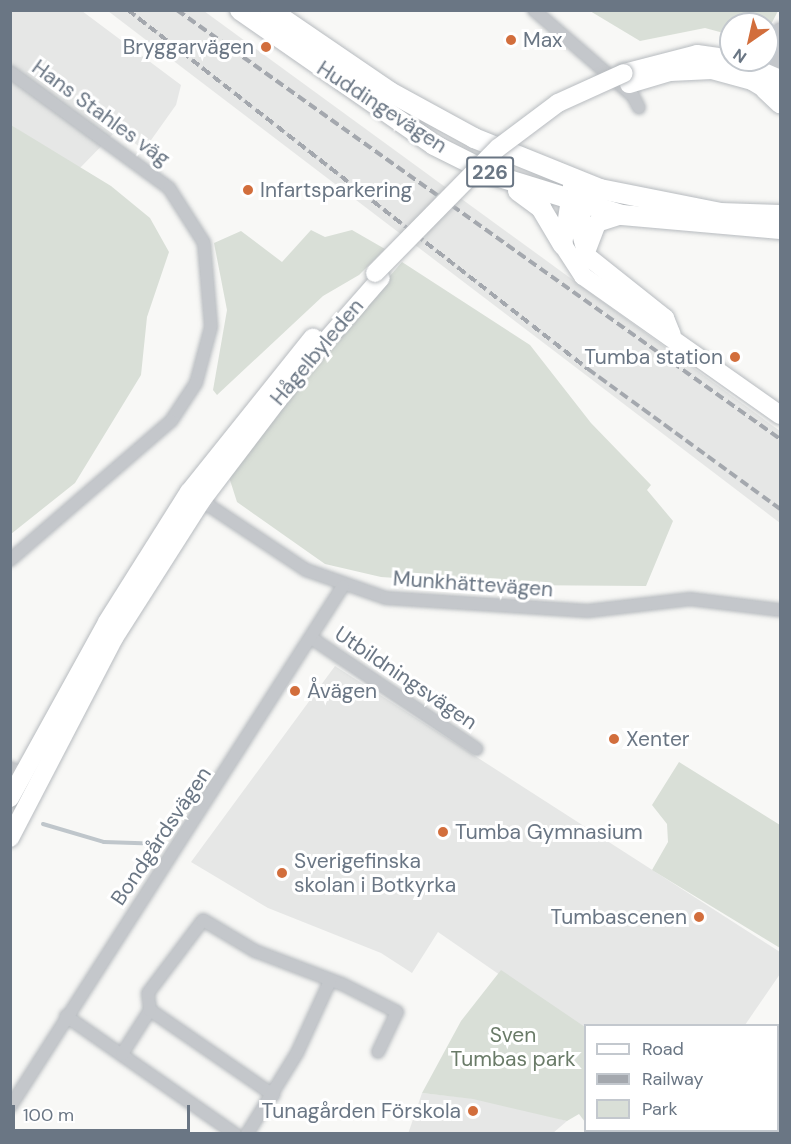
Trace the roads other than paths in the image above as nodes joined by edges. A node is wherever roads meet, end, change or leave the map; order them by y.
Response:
1 (240, 10) edge
2 (270, 10) edge
3 (534, 10) edge
4 (780, 31) edge
5 (780, 56) edge
6 (719, 57) edge
7 (10, 72) edge
8 (627, 78) junction
9 (768, 79) edge
10 (639, 108) dead end
11 (496, 176) junction
12 (582, 181) junction
13 (576, 203) junction
14 (780, 209) edge
15 (730, 214) junction
16 (622, 215) junction
17 (780, 215) edge
18 (780, 229) edge
19 (563, 244) junction
20 (586, 256) junction
21 (674, 339) junction
22 (780, 415) edge
23 (195, 496) junction
24 (10, 560) edge
25 (343, 586) junction
26 (780, 610) edge
27 (313, 639) junction
28 (477, 749) dead end
29 (23, 774) edge
30 (10, 798) edge
31 (10, 838) edge
32 (330, 981) junction
33 (150, 1010) junction
34 (66, 1016) junction
35 (378, 1052) dead end
36 (122, 1054) junction
37 (273, 1095) junction
38 (10, 1107) edge
39 (235, 1134) edge
40 (247, 1134) edge

1 - 11 main road, Huddingevägen / 226
2 - 12 main road, Huddingevägen / 226
3 - 10 street
4 - 9 street
5 - 9 street
6 - 8 main road, Hågelbyleden
7 - 24 street, Hans Stahles väg
8 - 9 main road, Hågelbyleden
8 - 23 main road, Hågelbyleden
11 - 13 main road, Huddingevägen / 226
11 - 19 main road
12 - 13 main road
12 - 15 main road, Huddingevägen / 226
13 - 16 main road, Huddingevägen / 226
13 - 19 main road
13 - 20 main road
14 - 15 main road
15 - 17 main road, Huddingevägen / 226
16 - 18 main road, Huddingevägen / 226
16 - 20 main road
19 - 21 main road
20 - 21 main road
21 - 22 main road
23 - 25 street, Munkhättevägen
23 - 29 main road, Hågelbyleden
25 - 26 street, Munkhättevägen
25 - 27 street, Bondgårdsvägen
27 - 28 street, Utbildningsvägen
27 - 34 street, Bondgårdsvägen
29 - 30 main road, Hågelbyleden
29 - 31 main road, Hågelbyleden
32 - 33 street
32 - 35 street
32 - 37 street
33 - 36 street
33 - 37 street
34 - 36 street
34 - 38 street, Bondgårdsvägen
36 - 39 street
37 - 40 street

